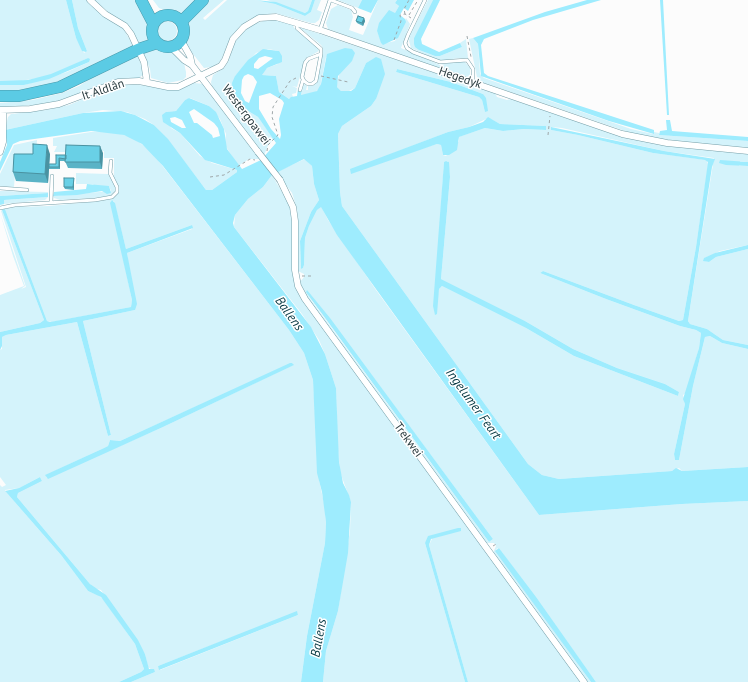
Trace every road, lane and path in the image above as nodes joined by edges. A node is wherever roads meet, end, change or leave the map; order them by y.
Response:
1 (90, 0) edge
2 (141, 0) edge
3 (148, 0) edge
4 (203, 0) edge
5 (330, 0) edge
6 (409, 0) edge
7 (418, 0) edge
8 (425, 0) edge
9 (355, 12) dead end
10 (405, 14) junction
11 (163, 15) junction
12 (408, 16) junction
13 (415, 20) junction
14 (181, 22) junction
15 (297, 22) junction
16 (154, 23) junction
17 (320, 30) junction
18 (467, 36) dead end
19 (394, 40) dead end
20 (157, 43) junction
21 (176, 44) junction
22 (139, 49) junction
23 (321, 54) junction
24 (192, 65) junction
25 (472, 65) junction
26 (201, 76) junction
27 (321, 76) dead end
28 (303, 80) junction
29 (147, 82) junction
30 (348, 82) dead end
31 (473, 83) junction
32 (300, 90) dead end
33 (0, 96) edge
34 (1, 110) edge
35 (551, 110) junction
36 (548, 135) dead end
37 (748, 151) edge
38 (0, 152) edge
39 (266, 155) dead end
40 (260, 160) dead end
41 (111, 161) dead end
42 (52, 176) dead end
43 (210, 176) dead end
44 (280, 180) joint
45 (0, 188) edge
46 (27, 190) dead end
47 (51, 202) junction
48 (0, 208) edge
49 (304, 276) dead end
50 (314, 276) dead end
51 (498, 543) dead end
52 (495, 545) dead end
53 (584, 682) edge

1 - 22 street
2 - 16 highway
3 - 11 highway
4 - 14 highway
5 - 9 lane
5 - 17 lane
6 - 10 path
7 - 12 path
8 - 13 lane
10 - 12 path
10 - 19 path
11 - 14 highway
11 - 16 highway
12 - 13 path
13 - 25 lane
14 - 21 highway
15 - 17 street, Hegedyk
15 - 23 lane
15 - 26 street, Hegedyk
16 - 20 highway
17 - 31 street, Hegedyk
18 - 25 path
20 - 21 highway
20 - 22 highway
21 - 24 street, Westergoawei
21 - 24 street, Westergoawei
22 - 29 street
22 - 33 highway
23 - 28 lane
23 - 28 lane
24 - 26 street, Westergoawei
25 - 31 lane
26 - 29 street, It Aldlân
26 - 44 street, Westergoawei, bridge
27 - 30 path
28 - 32 lane
28 - 39 path
29 - 34 street, It Aldlân
31 - 35 street, Hegedyk
34 - 38 street, It Aldlân
35 - 36 path
35 - 37 street, Hegedyk
40 - 43 path
41 - 47 lane
42 - 47 lane
44 - 53 street, Trekwei
45 - 46 lane
47 - 48 lane
49 - 50 path
51 - 52 path

